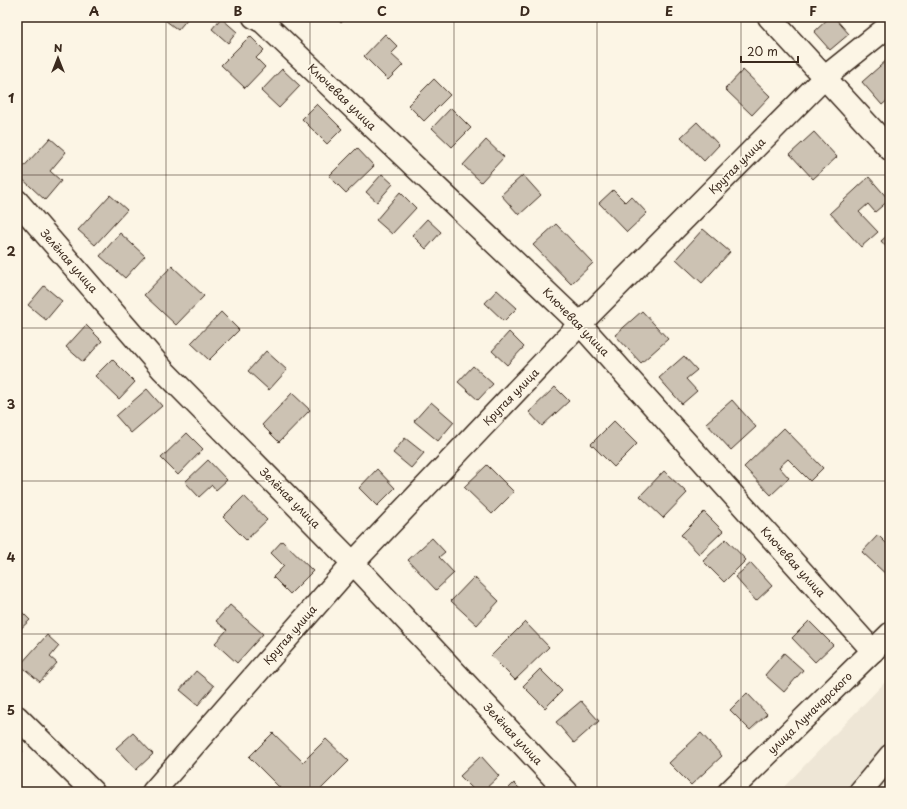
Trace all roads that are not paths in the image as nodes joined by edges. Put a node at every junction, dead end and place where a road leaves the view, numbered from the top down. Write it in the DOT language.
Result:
graph roads {
  1 [pos="254,17"];
  2 [pos="769,17"];
  3 [pos="890,25"];
  4 [pos="824,78"];
  5 [pos="890,149"];
  6 [pos="17,201"];
  7 [pos="580,324"];
  8 [pos="353,563"];
  9 [pos="890,634"];
  10 [pos="873,651"];
  11 [pos="17,717"];
  12 [pos="890,756"];
  13 [pos="93,792"];
  14 [pos="154,792"];
  15 [pos="567,792"];
  16 [pos="729,792"];
  17 [pos="860,792"];
  1 -- 7 [label="street, Ключевая улица"];
  2 -- 4 [label="street"];
  3 -- 4 [label="street, Крутая улица"];
  4 -- 5 [label="street"];
  4 -- 7 [label="street, Крутая улица"];
  6 -- 8 [label="street, Зелёная улица"];
  7 -- 8 [label="street, Крутая улица"];
  7 -- 10 [label="street, Ключевая улица"];
  8 -- 14 [label="street, Крутая улица"];
  8 -- 15 [label="street, Зелёная улица"];
  9 -- 10 [label="street, улица Луначарского"];
  10 -- 16 [label="street, улица Луначарского"];
  11 -- 13 [label="street"];
  12 -- 17 [label="street"];
}
